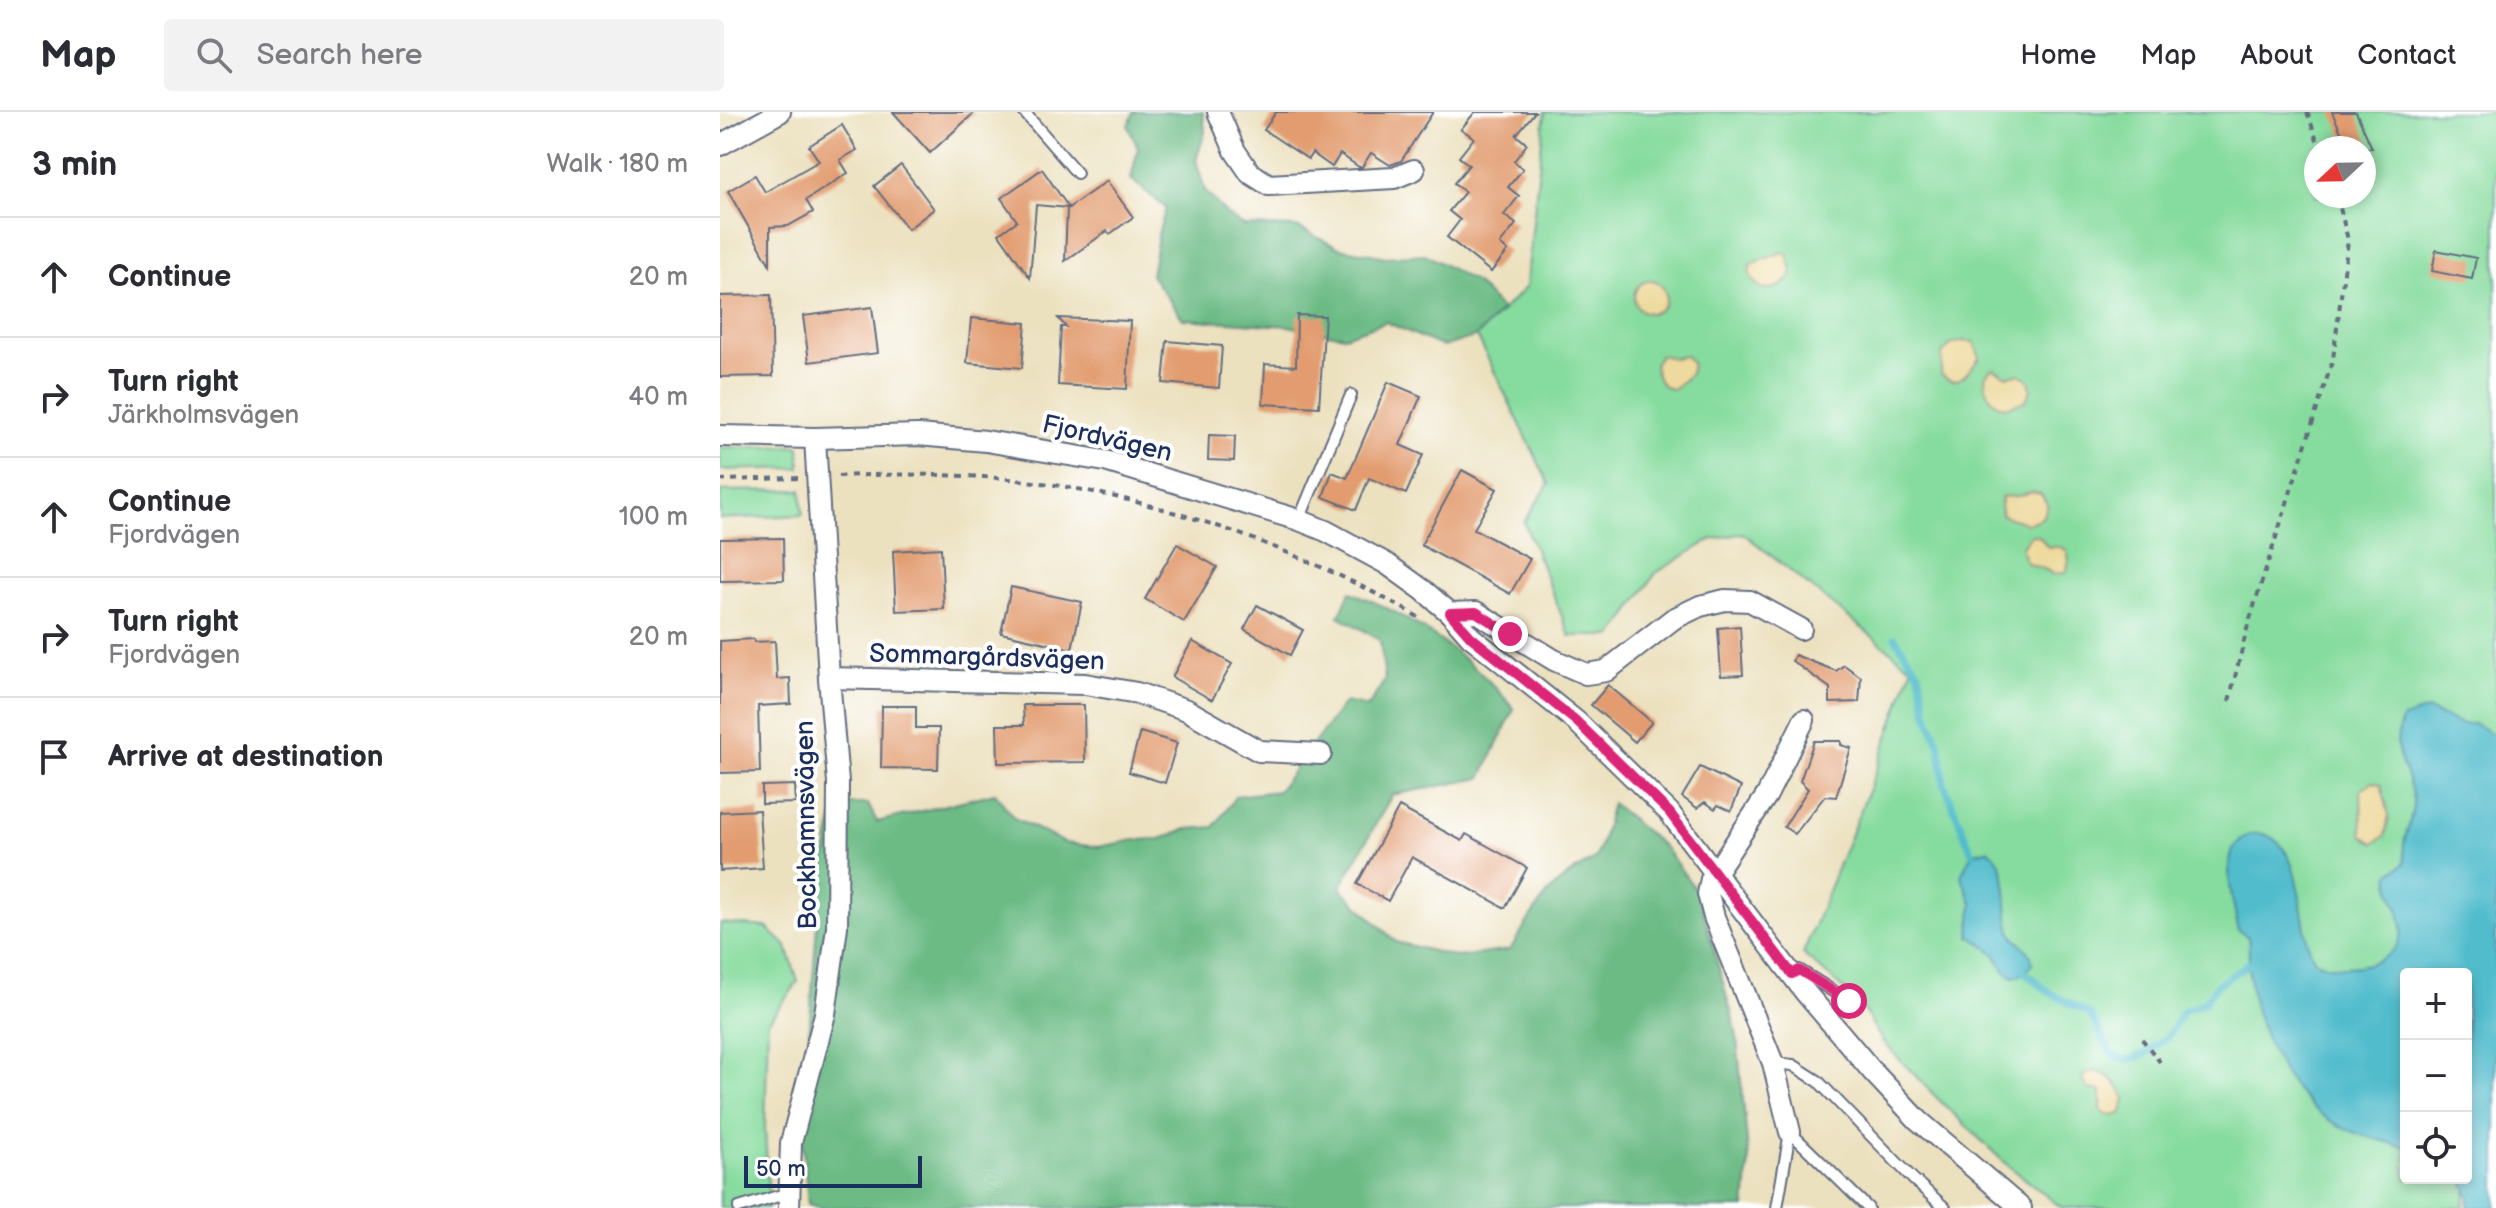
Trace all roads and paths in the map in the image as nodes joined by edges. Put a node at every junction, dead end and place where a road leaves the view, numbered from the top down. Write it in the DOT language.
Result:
graph roads {
  1 [pos="780,112"];
  2 [pos="1024,112"];
  3 [pos="1218,112"];
  4 [pos="2307,112"];
  5 [pos="2316,136"];
  6 [pos="720,145"];
  7 [pos="1414,170"];
  8 [pos="1077,173"];
  9 [pos="2340,208"];
  10 [pos="1351,395"];
  11 [pos="720,436"];
  12 [pos="815,438"];
  13 [pos="817,477"];
  14 [pos="720,480"];
  15 [pos="1299,520"];
  16 [pos="1450,613"];
  17 [pos="1428,623"];
  18 [pos="1801,629"];
  19 [pos="829,678"];
  20 [pos="2229,701"];
  21 [pos="1804,720"];
  22 [pos="1321,754"];
  23 [pos="1715,872"];
  24 [pos="1792,974"];
  25 [pos="1849,1001"];
  26 [pos="2142,1039"];
  27 [pos="2160,1062"];
  28 [pos="1773,1063"];
  29 [pos="1790,1132"];
  30 [pos="788,1200"];
  31 [pos="739,1208"];
  32 [pos="1777,1208"];
  33 [pos="1868,1208"];
  34 [pos="1945,1208"];
  35 [pos="2021,1208"];
  1 -- 6 [label="street"];
  2 -- 8 [label="lane"];
  3 -- 7 [label="street"];
  4 -- 5 [label="path"];
  9 -- 20 [label="path"];
  10 -- 15 [label="lane"];
  11 -- 12 [label="street, Fjordvägen"];
  12 -- 13 [label="street, Bockhamnsvägen"];
  12 -- 15 [label="street, Fjordvägen"];
  13 -- 14 [label="path"];
  13 -- 17 [label="path"];
  13 -- 19 [label="street, Bockhamnsvägen"];
  15 -- 16 [label="street, Fjordvägen"];
  16 -- 18 [label="street, Fjordvägen"];
  16 -- 23 [label="street, Fjordvägen"];
  19 -- 22 [label="street, Sommargårdsvägen"];
  19 -- 30 [label="street, Bockhamnsvägen"];
  21 -- 23 [label="street"];
  23 -- 24 [label="street, Fjordvägen"];
  23 -- 28 [label="street"];
  24 -- 25 [label="lane"];
  24 -- 35 [label="street, Fjordvägen"];
  26 -- 27 [label="path"];
  28 -- 29 [label="street"];
  28 -- 34 [label="lane"];
  29 -- 32 [label="lane"];
  29 -- 33 [label="lane"];
  30 -- 31 [label="lane"];
}
